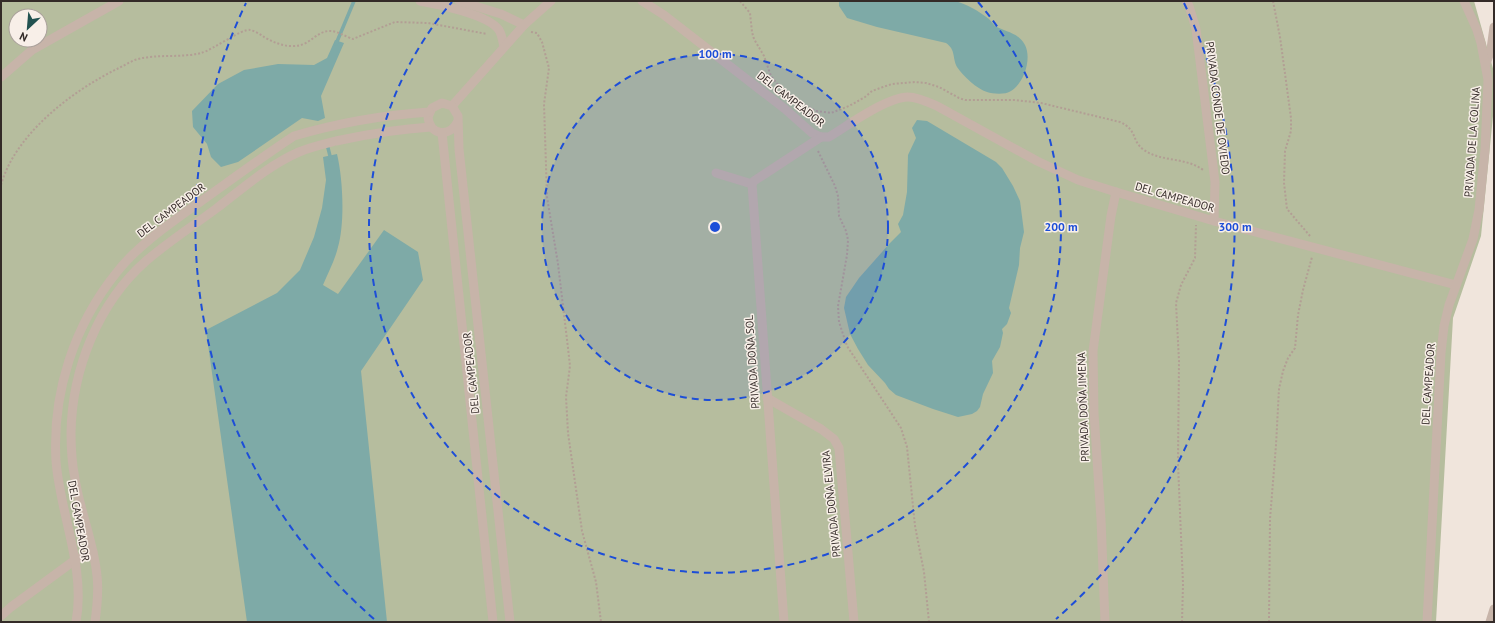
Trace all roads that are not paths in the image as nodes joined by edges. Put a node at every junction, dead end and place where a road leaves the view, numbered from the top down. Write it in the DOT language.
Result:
graph roads {
  1 [pos="120,1"];
  2 [pos="420,1"];
  3 [pos="459,1"];
  4 [pos="551,1"];
  5 [pos="642,1"];
  6 [pos="1186,1"];
  7 [pos="1464,1"];
  8 [pos="524,25"];
  9 [pos="1494,28"];
  10 [pos="504,47"];
  11 [pos="1486,65"];
  12 [pos="1,77"];
  13 [pos="452,106"];
  14 [pos="429,112"];
  15 [pos="458,121"];
  16 [pos="431,127"];
  17 [pos="442,133"];
  18 [pos="821,138"];
  19 [pos="716,173"];
  20 [pos="752,184"];
  21 [pos="1116,192"];
  22 [pos="1214,221"];
  23 [pos="1456,285"];
  24 [pos="478,326"];
  25 [pos="462,328"];
  26 [pos="77,339"];
  27 [pos="89,344"];
  28 [pos="767,398"];
  29 [pos="480,500"];
  30 [pos="497,500"];
  31 [pos="93,552"];
  32 [pos="75,560"];
  33 [pos="1494,609"];
  34 [pos="1,616"];
  35 [pos="76,622"];
  36 [pos="95,622"];
  37 [pos="493,622"];
  38 [pos="510,622"];
  39 [pos="784,622"];
  40 [pos="854,622"];
  41 [pos="1106,622"];
  42 [pos="1428,622"];
  43 [pos="1490,622"];
  1 -- 12 [label="street"];
  2 -- 10 [label="street"];
  3 -- 8 [label="street"];
  4 -- 8 [label="street"];
  5 -- 18 [label="street, DEL CAMPEADOR"];
  6 -- 22 [label="street, PRIVADA CONDE DE OVIEDO"];
  7 -- 11 [label="street, PRIVADA DE LA COLINA"];
  8 -- 10 [label="street"];
  9 -- 11 [label="street"];
  10 -- 13 [label="street"];
  11 -- 23 [label="street, PRIVADA DE LA COLINA"];
  13 -- 14 [label="street, DEL CAMPEADOR"];
  13 -- 15 [label="street, DEL CAMPEADOR"];
  14 -- 16 [label="street"];
  14 -- 26 [label="street, DEL CAMPEADOR"];
  15 -- 17 [label="street"];
  15 -- 24 [label="street, DEL CAMPEADOR"];
  16 -- 17 [label="street"];
  16 -- 27 [label="street, DEL CAMPEADOR"];
  17 -- 25 [label="street, DEL CAMPEADOR"];
  18 -- 20 [label="street"];
  18 -- 21 [label="street, DEL CAMPEADOR"];
  19 -- 20 [label="street"];
  20 -- 28 [label="street, PRIVADA DOÑA SOL"];
  21 -- 22 [label="street, DEL CAMPEADOR"];
  21 -- 41 [label="street, PRIVADA DOÑA JIMENA"];
  22 -- 23 [label="street, DEL CAMPEADOR"];
  23 -- 42 [label="street, DEL CAMPEADOR"];
  24 -- 25 [label="street"];
  24 -- 30 [label="street, DEL CAMPEADOR"];
  25 -- 29 [label="street, DEL CAMPEADOR"];
  26 -- 27 [label="street"];
  26 -- 32 [label="street, DEL CAMPEADOR"];
  27 -- 31 [label="street, DEL CAMPEADOR"];
  28 -- 39 [label="street, PRIVADA DOÑA SOL"];
  28 -- 40 [label="street, PRIVADA DOÑA ELVIRA"];
  29 -- 30 [label="street"];
  29 -- 37 [label="street, DEL CAMPEADOR"];
  30 -- 38 [label="street, DEL CAMPEADOR"];
  31 -- 32 [label="street"];
  31 -- 36 [label="street, DEL CAMPEADOR"];
  32 -- 34 [label="street"];
  32 -- 35 [label="street, DEL CAMPEADOR"];
  33 -- 43 [label="street"];
}
